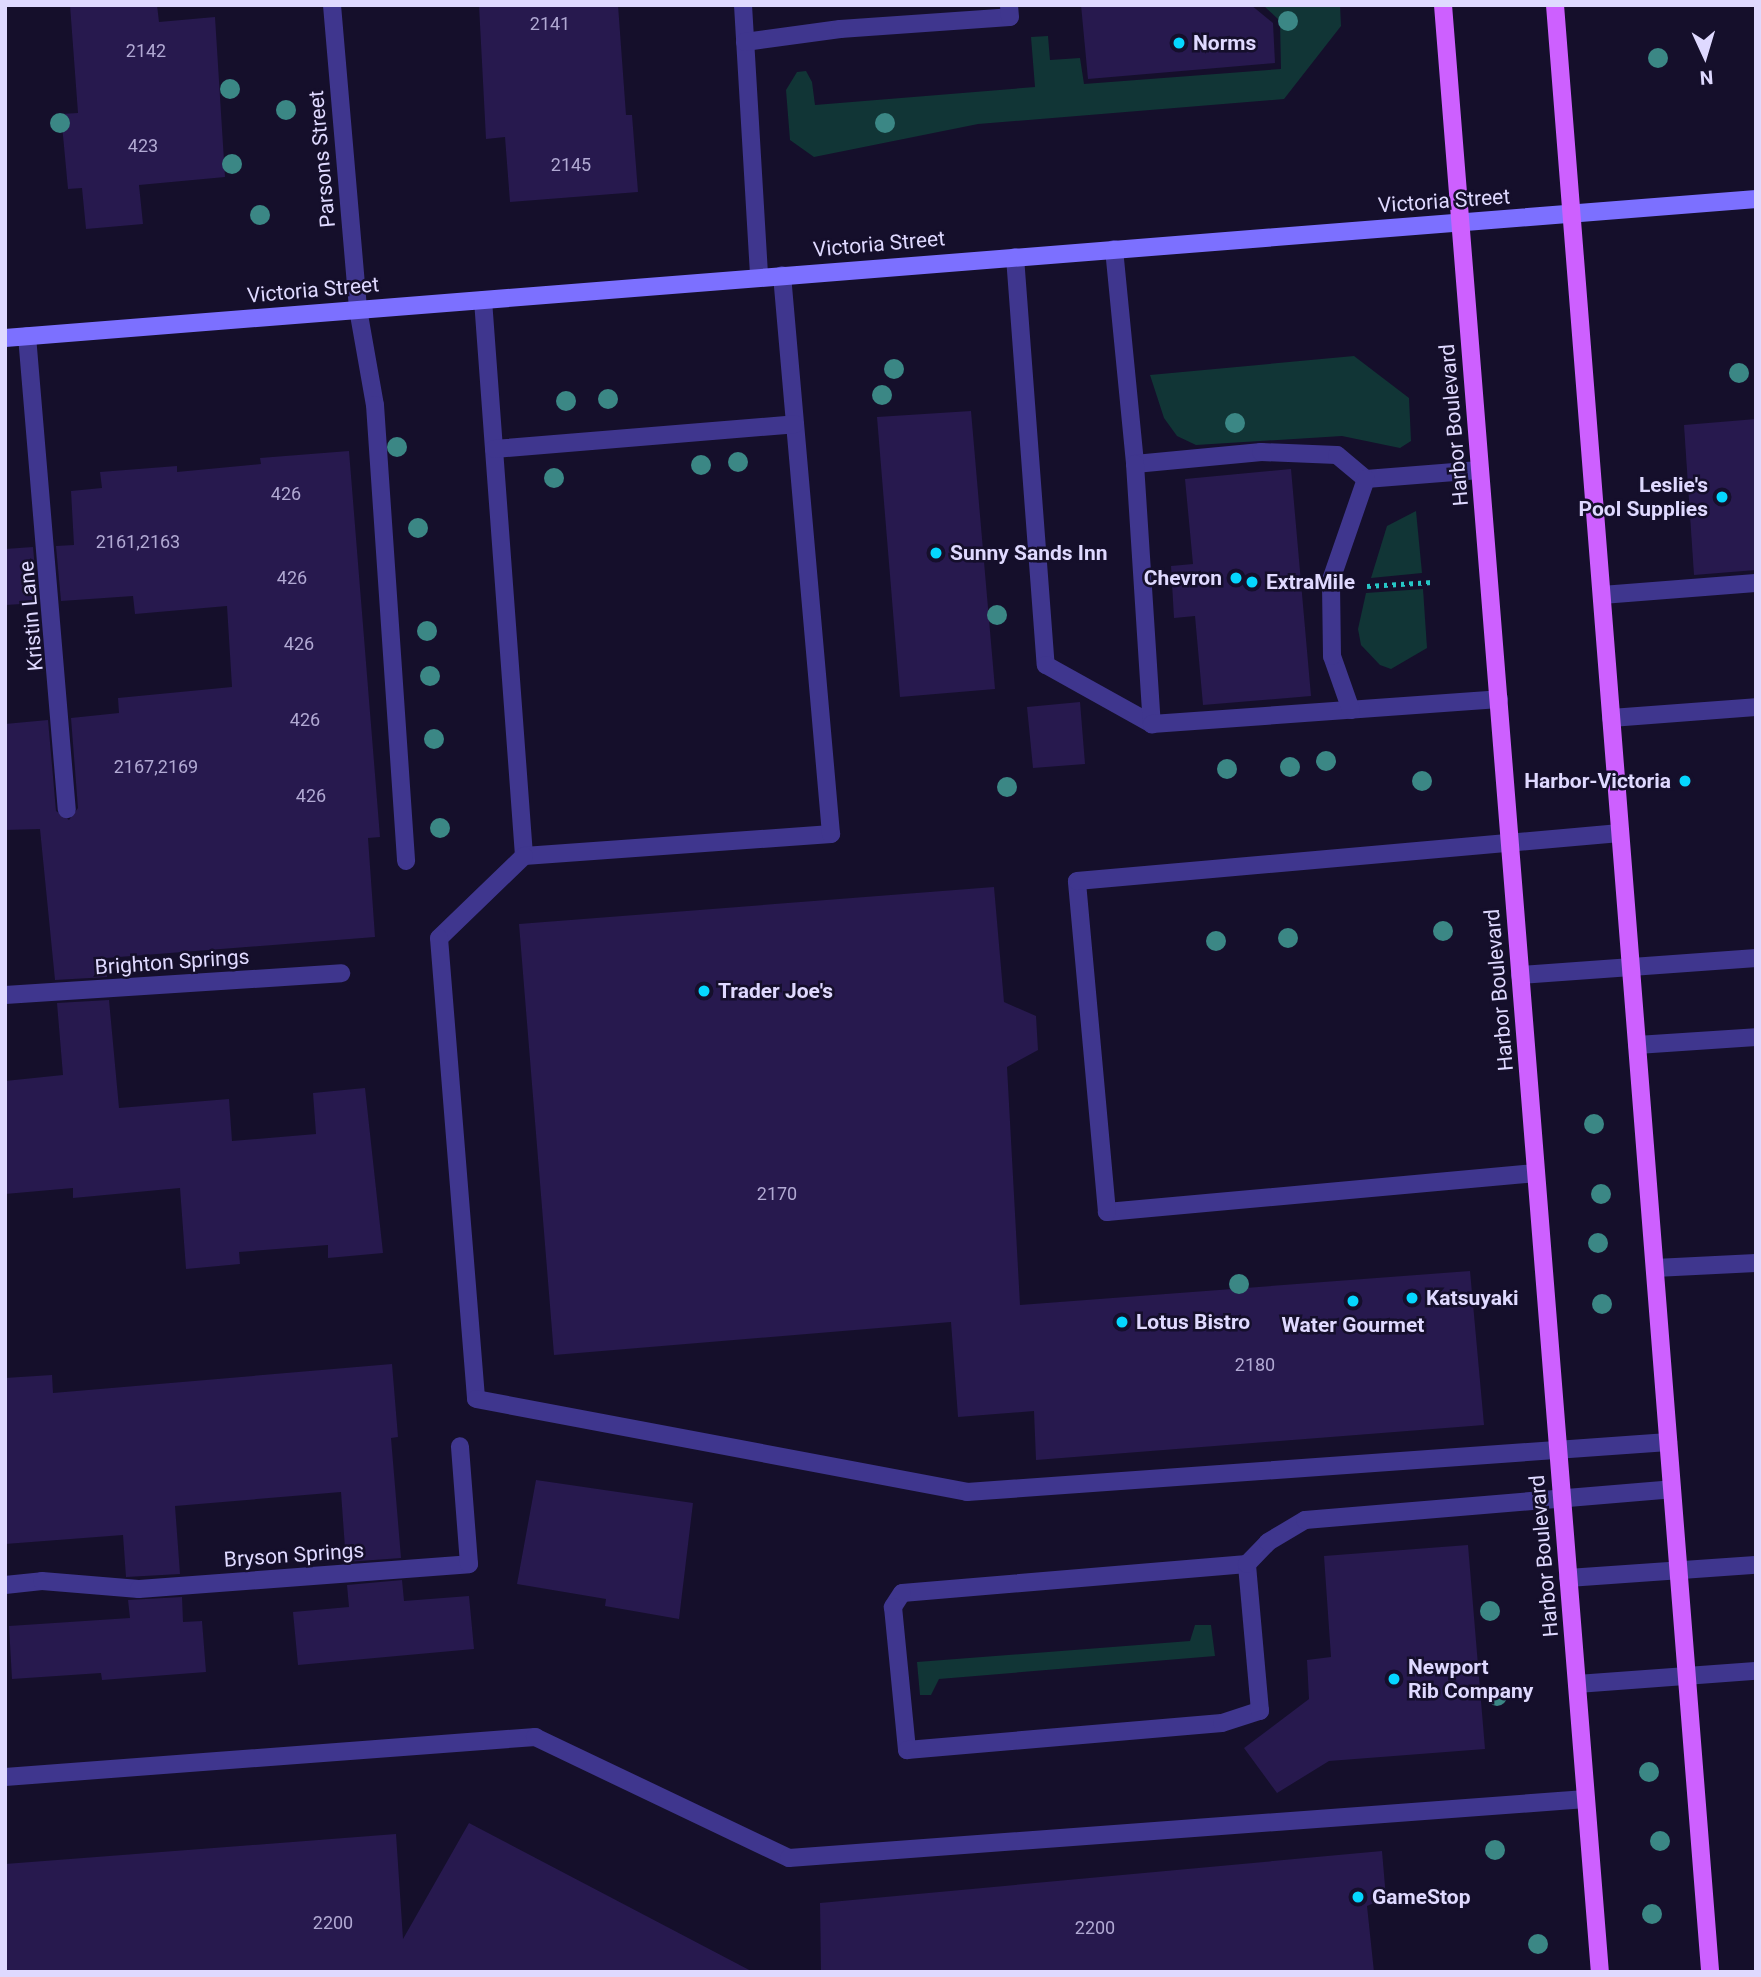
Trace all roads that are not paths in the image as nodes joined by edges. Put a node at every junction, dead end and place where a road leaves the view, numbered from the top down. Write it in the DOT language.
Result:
graph roads {
  1 [pos="332,5"];
  2 [pos="743,5"];
  3 [pos="1009,5"];
  4 [pos="1443,5"];
  5 [pos="1555,5"];
  6 [pos="745,42"];
  7 [pos="1756,199"];
  8 [pos="1572,214"];
  9 [pos="1461,222"];
  10 [pos="1114,249"];
  11 [pos="1015,257"];
  12 [pos="782,275"];
  13 [pos="759,278"];
  14 [pos="483,300"];
  15 [pos="358,309"];
  16 [pos="27,336"];
  17 [pos="5,338"];
  18 [pos="795,424"];
  19 [pos="494,449"];
  20 [pos="1135,464"];
  21 [pos="1480,471"];
  22 [pos="1366,479"];
  23 [pos="1756,583"];
  24 [pos="1602,595"];
  25 [pos="1499,699"];
  26 [pos="1756,707"];
  27 [pos="1351,710"];
  28 [pos="1611,718"];
  29 [pos="1152,724"];
  30 [pos="67,809"];
  31 [pos="1620,833"];
  32 [pos="1510,843"];
  33 [pos="524,856"];
  34 [pos="406,861"];
  35 [pos="1756,958"];
  36 [pos="1631,967"];
  37 [pos="341,973"];
  38 [pos="1520,975"];
  39 [pos="5,995"];
  40 [pos="1756,1037"];
  41 [pos="1637,1045"];
  42 [pos="1536,1173"];
  43 [pos="1756,1263"];
  44 [pos="1655,1268"];
  45 [pos="1668,1442"];
  46 [pos="460,1446"];
  47 [pos="1559,1449"];
  48 [pos="1672,1489"];
  49 [pos="1562,1499"];
  50 [pos="1247,1564"];
  51 [pos="1756,1565"];
  52 [pos="1678,1570"];
  53 [pos="1568,1578"];
  54 [pos="5,1585"];
  55 [pos="1756,1671"];
  56 [pos="1687,1676"];
  57 [pos="1577,1684"];
  58 [pos="5,1777"];
  59 [pos="1586,1799"];
  60 [pos="1600,1972"];
  61 [pos="1710,1972"];
  1 -- 15 [label="street, Parsons Street"];
  2 -- 6 [label="street"];
  3 -- 6 [label="street"];
  4 -- 9 [label="main road, Harbor Boulevard"];
  5 -- 8 [label="main road"];
  6 -- 13 [label="street"];
  7 -- 8 [label="main road, Victoria Street"];
  8 -- 9 [label="main road, Victoria Street"];
  8 -- 24 [label="main road"];
  9 -- 10 [label="main road, Victoria Street"];
  9 -- 21 [label="main road, Harbor Boulevard"];
  10 -- 11 [label="main road, Victoria Street"];
  10 -- 20 [label="street"];
  11 -- 12 [label="main road, Victoria Street"];
  11 -- 29 [label="street"];
  12 -- 13 [label="main road, Victoria Street"];
  12 -- 18 [label="street"];
  13 -- 14 [label="main road, Victoria Street"];
  14 -- 15 [label="main road, Victoria Street"];
  14 -- 19 [label="street"];
  15 -- 16 [label="main road, Victoria Street"];
  15 -- 34 [label="street, Parsons Street"];
  16 -- 17 [label="main road, Victoria Street"];
  16 -- 30 [label="street, Kristin Lane"];
  18 -- 19 [label="street"];
  18 -- 33 [label="street"];
  19 -- 33 [label="street"];
  20 -- 22 [label="street"];
  20 -- 29 [label="street"];
  21 -- 22 [label="street"];
  21 -- 25 [label="main road, Harbor Boulevard"];
  22 -- 27 [label="street"];
  23 -- 24 [label="street"];
  24 -- 28 [label="main road"];
  25 -- 27 [label="street"];
  25 -- 32 [label="main road, Harbor Boulevard"];
  26 -- 28 [label="street"];
  27 -- 29 [label="street"];
  28 -- 31 [label="main road"];
  31 -- 32 [label="street"];
  31 -- 36 [label="main road"];
  32 -- 38 [label="main road, Harbor Boulevard"];
  32 -- 42 [label="street"];
  33 -- 47 [label="street"];
  35 -- 36 [label="street"];
  36 -- 38 [label="street"];
  36 -- 41 [label="main road"];
  37 -- 39 [label="street, Brighton Springs"];
  38 -- 42 [label="main road, Harbor Boulevard"];
  40 -- 41 [label="street"];
  41 -- 44 [label="main road"];
  42 -- 47 [label="main road, Harbor Boulevard"];
  43 -- 44 [label="street"];
  44 -- 45 [label="main road"];
  45 -- 47 [label="street"];
  45 -- 48 [label="main road"];
  46 -- 54 [label="street, Bryson Springs"];
  47 -- 49 [label="main road, Harbor Boulevard"];
  48 -- 49 [label="street"];
  48 -- 52 [label="main road"];
  49 -- 50 [label="street"];
  49 -- 53 [label="main road, Harbor Boulevard"];
  50 -- 50 [label="street"];
  51 -- 52 [label="street"];
  52 -- 53 [label="street"];
  52 -- 56 [label="main road"];
  53 -- 57 [label="main road, Harbor Boulevard"];
  55 -- 56 [label="street"];
  56 -- 57 [label="street"];
  56 -- 61 [label="main road"];
  57 -- 59 [label="main road, Harbor Boulevard"];
  58 -- 59 [label="street"];
  59 -- 60 [label="main road, Harbor Boulevard"];
}
